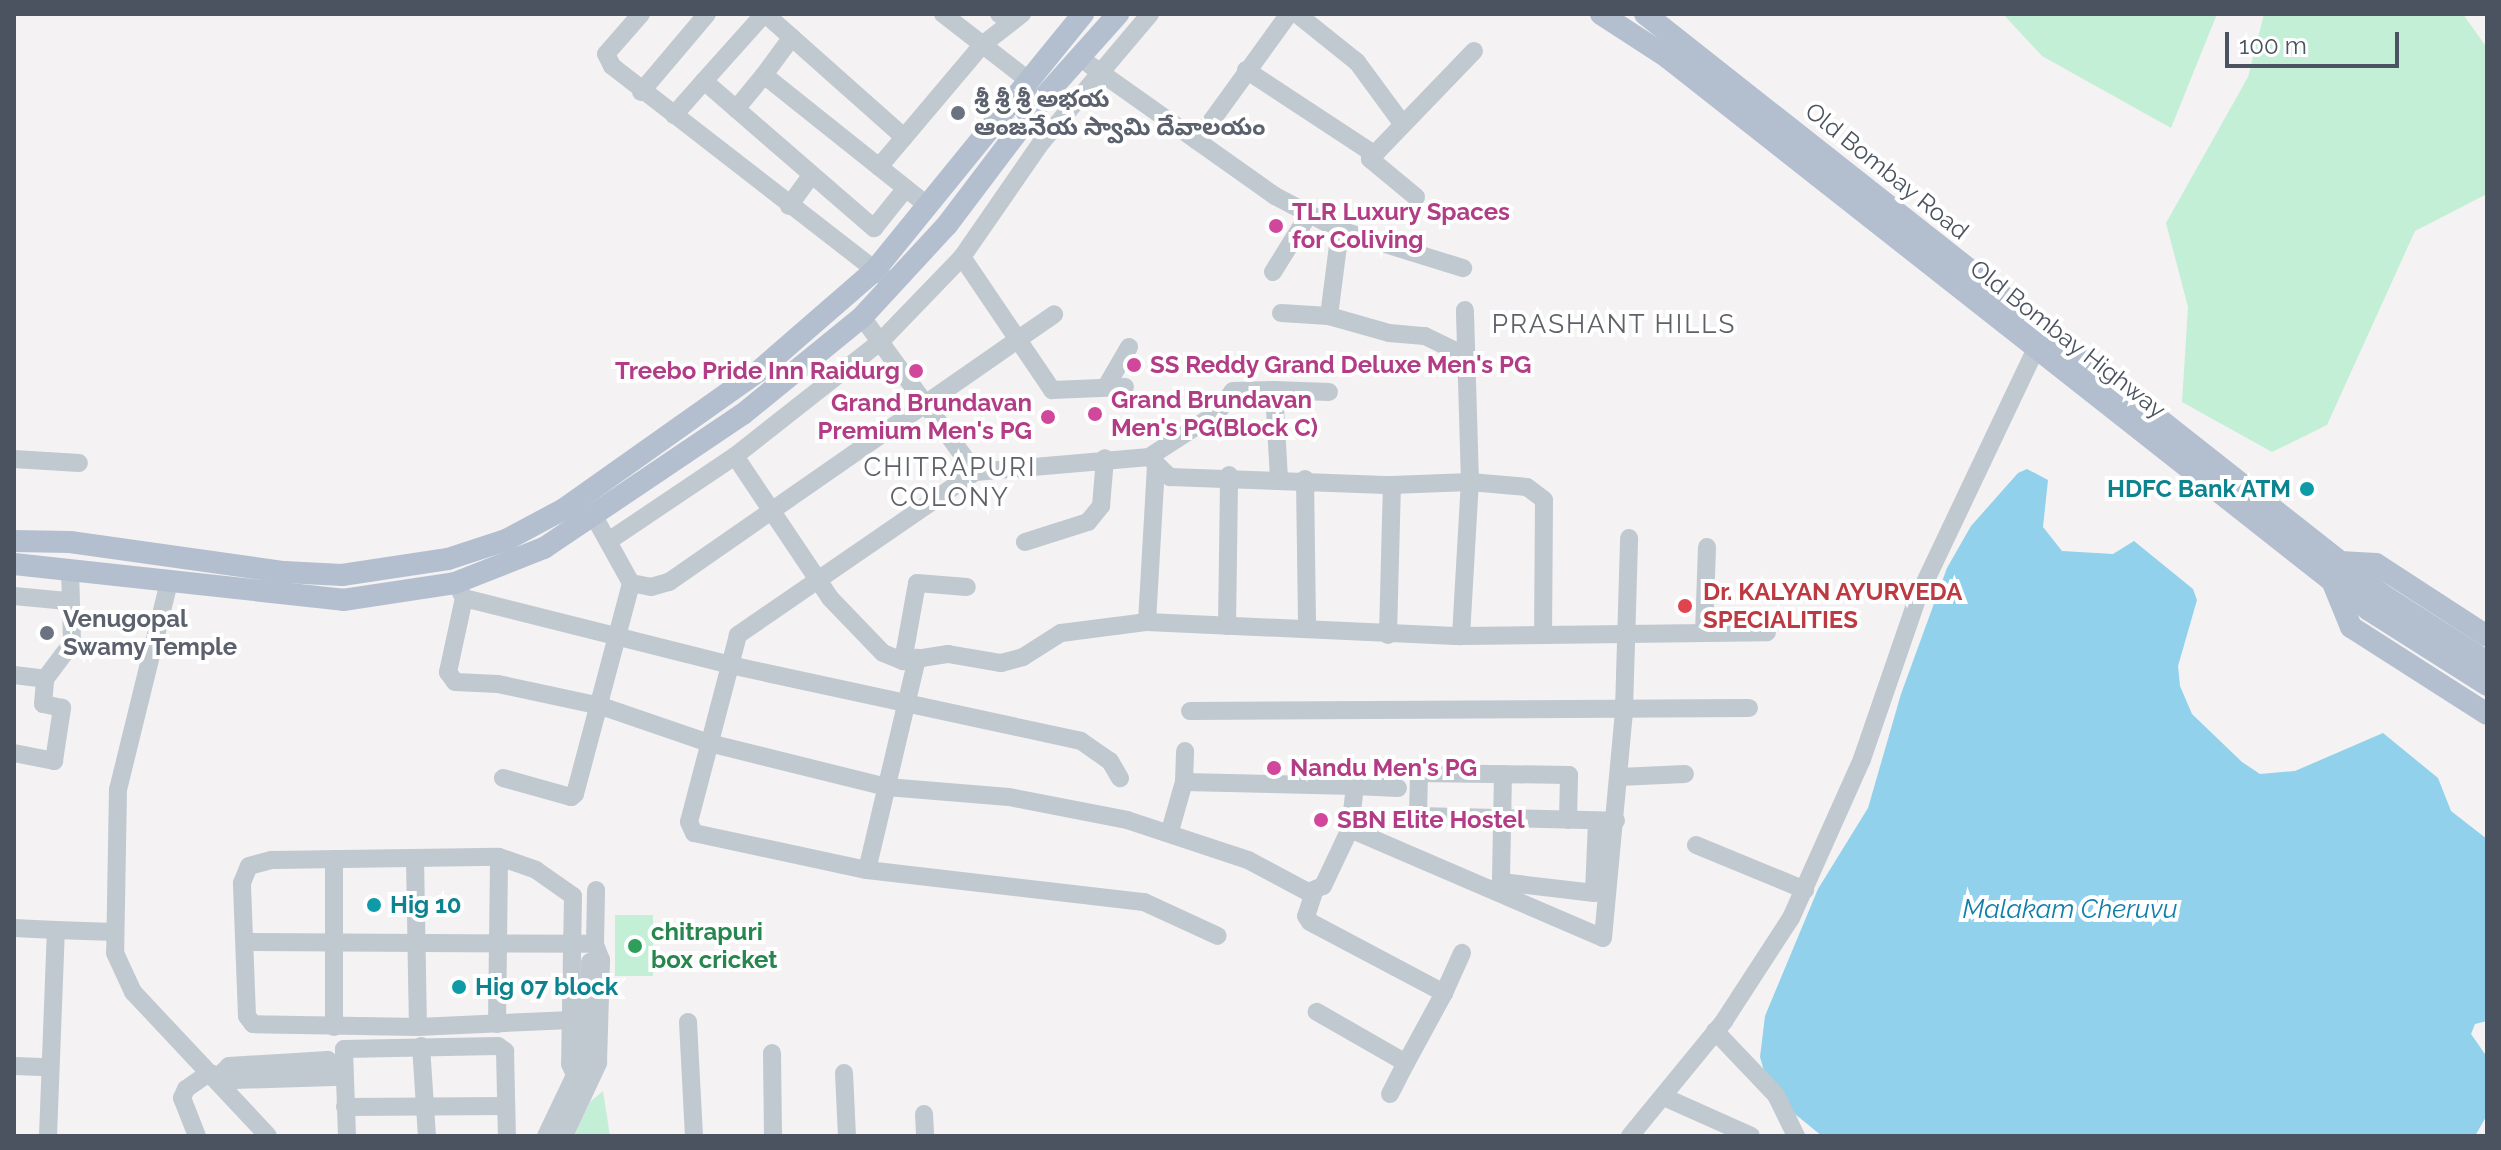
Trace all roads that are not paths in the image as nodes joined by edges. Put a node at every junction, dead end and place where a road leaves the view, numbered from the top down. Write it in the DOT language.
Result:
graph roads {
  1 [pos="641,14"];
  2 [pos="707,14"];
  3 [pos="943,14"];
  4 [pos="1022,14"];
  5 [pos="1083,14"];
  6 [pos="1118,14"];
  7 [pos="1150,14"];
  8 [pos="1289,14"];
  9 [pos="1297,14"];
  10 [pos="1601,14"];
  11 [pos="1645,14"];
  12 [pos="768,17"];
  13 [pos="792,37"];
  14 [pos="982,45"];
  15 [pos="1474,51"];
  16 [pos="1080,55"];
  17 [pos="1246,70"];
  18 [pos="1099,71"];
  19 [pos="764,75"];
  20 [pos="1028,80"];
  21 [pos="704,81"];
  22 [pos="641,92"];
  23 [pos="736,109"];
  24 [pos="674,115"];
  25 [pos="1401,122"];
  26 [pos="904,137"];
  27 [pos="1197,141"];
  28 [pos="1374,154"];
  29 [pos="879,167"];
  30 [pos="811,176"];
  31 [pos="906,188"];
  32 [pos="1416,197"];
  33 [pos="789,206"];
  34 [pos="928,206"];
  35 [pos="852,211"];
  36 [pos="1309,214"];
  37 [pos="874,228"];
  38 [pos="1340,230"];
  39 [pos="831,236"];
  40 [pos="854,254"];
  41 [pos="962,257"];
  42 [pos="1463,268"];
  43 [pos="875,270"];
  44 [pos="1273,272"];
  45 [pos="893,285"];
  46 [pos="1465,310"];
  47 [pos="1281,313"];
  48 [pos="1054,314"];
  49 [pos="1329,316"];
  50 [pos="862,317"];
  51 [pos="1019,337"];
  52 [pos="881,341"];
  53 [pos="1129,347"];
  54 [pos="2036,348"];
  55 [pos="1468,357"];
  56 [pos="1274,390"];
  57 [pos="1329,392"];
  58 [pos="923,402"];
  59 [pos="735,456"];
  60 [pos="1105,458"];
  61 [pos="14,459"];
  62 [pos="1152,460"];
  63 [pos="79,463"];
  64 [pos="975,472"];
  65 [pos="1229,475"];
  66 [pos="1279,479"];
  67 [pos="1305,479"];
  68 [pos="1470,482"];
  69 [pos="1392,485"];
  70 [pos="771,510"];
  71 [pos="595,518"];
  72 [pos="1629,538"];
  73 [pos="610,540"];
  74 [pos="14,541"];
  75 [pos="1025,542"];
  76 [pos="1707,547"];
  77 [pos="14,564"];
  78 [pos="70,569"];
  79 [pos="2336,572"];
  80 [pos="169,582"];
  81 [pos="818,582"];
  82 [pos="631,583"];
  83 [pos="967,587"];
  84 [pos="460,591"];
  85 [pos="14,596"];
  86 [pos="67,601"];
  87 [pos="2375,602"];
  88 [pos="1147,622"];
  89 [pos="1227,626"];
  90 [pos="1307,627"];
  91 [pos="1767,632"];
  92 [pos="1626,633"];
  93 [pos="1704,633"];
  94 [pos="621,635"];
  95 [pos="1388,635"];
  96 [pos="1543,635"];
  97 [pos="1461,636"];
  98 [pos="2487,636"];
  99 [pos="910,660"];
  100 [pos="2487,662"];
  101 [pos="730,665"];
  102 [pos="14,675"];
  103 [pos="45,679"];
  104 [pos="2487,685"];
  105 [pos="601,706"];
  106 [pos="906,707"];
  107 [pos="1749,708"];
  108 [pos="1624,710"];
  109 [pos="1190,711"];
  110 [pos="2487,714"];
  111 [pos="709,743"];
  112 [pos="1185,751"];
  113 [pos="14,753"];
  114 [pos="1503,774"];
  115 [pos="1685,774"];
  116 [pos="1619,777"];
  117 [pos="503,778"];
  118 [pos="1120,778"];
  119 [pos="1184,782"];
  120 [pos="1355,786"];
  121 [pos="887,787"];
  122 [pos="1398,788"];
  123 [pos="1501,818"];
  124 [pos="1568,820"];
  125 [pos="1607,821"];
  126 [pos="1350,829"];
  127 [pos="1170,831"];
  128 [pos="1696,845"];
  129 [pos="499,857"];
  130 [pos="415,858"];
  131 [pos="334,859"];
  132 [pos="867,870"];
  133 [pos="596,890"];
  134 [pos="1805,890"];
  135 [pos="1314,892"];
  136 [pos="14,928"];
  137 [pos="56,930"];
  138 [pos="114,932"];
  139 [pos="1218,936"];
  140 [pos="245,942"];
  141 [pos="334,942"];
  142 [pos="416,943"];
  143 [pos="498,943"];
  144 [pos="572,943"];
  145 [pos="595,944"];
  146 [pos="1462,953"];
  147 [pos="1444,993"];
  148 [pos="1317,1012"];
  149 [pos="571,1020"];
  150 [pos="688,1022"];
  151 [pos="497,1024"];
  152 [pos="334,1027"];
  153 [pos="1715,1031"];
  154 [pos="420,1037"];
  155 [pos="772,1053"];
  156 [pos="1406,1063"];
  157 [pos="14,1066"];
  158 [pos="48,1067"];
  159 [pos="339,1068"];
  160 [pos="575,1072"];
  161 [pos="215,1073"];
  162 [pos="844,1073"];
  163 [pos="583,1091"];
  164 [pos="1390,1094"];
  165 [pos="1664,1097"];
  166 [pos="506,1106"];
  167 [pos="345,1107"];
  168 [pos="425,1107"];
  169 [pos="924,1114"];
  170 [pos="1792,1134"];
  171 [pos="48,1136"];
  172 [pos="197,1136"];
  173 [pos="268,1136"];
  174 [pos="347,1136"];
  175 [pos="427,1136"];
  176 [pos="507,1136"];
  177 [pos="546,1136"];
  178 [pos="564,1136"];
  179 [pos="694,1136"];
  180 [pos="773,1136"];
  181 [pos="847,1136"];
  182 [pos="925,1136"];
  183 [pos="1630,1136"];
  184 [pos="1751,1136"];
  1 -- 22 [label="street"];
  2 -- 22 [label="street"];
  3 -- 14 [label="street"];
  4 -- 14 [label="street"];
  5 -- 20 [label="main road"];
  6 -- 16 [label="main road"];
  7 -- 18 [label="street"];
  8 -- 17 [label="street"];
  9 -- 25 [label="street"];
  10 -- 54 [label="main road, Old Bombay Highway"];
  11 -- 79 [label="main road, Old Bombay Road"];
  12 -- 13 [label="street"];
  12 -- 21 [label="street"];
  13 -- 19 [label="street"];
  13 -- 26 [label="street"];
  14 -- 20 [label="street"];
  14 -- 26 [label="street"];
  15 -- 25 [label="street"];
  16 -- 18 [label="street"];
  16 -- 45 [label="main road"];
  17 -- 27 [label="street"];
  17 -- 28 [label="street"];
  18 -- 27 [label="street"];
  18 -- 41 [label="street"];
  19 -- 23 [label="street"];
  19 -- 29 [label="street"];
  20 -- 34 [label="main road"];
  21 -- 23 [label="street"];
  21 -- 24 [label="street"];
  22 -- 24 [label="street"];
  23 -- 30 [label="street"];
  24 -- 33 [label="street"];
  25 -- 28 [label="street"];
  26 -- 29 [label="street"];
  27 -- 36 [label="street"];
  28 -- 32 [label="street"];
  29 -- 31 [label="street"];
  30 -- 33 [label="street"];
  30 -- 35 [label="street"];
  31 -- 34 [label="street"];
  31 -- 37 [label="street"];
  33 -- 39 [label="street"];
  34 -- 43 [label="main road"];
  35 -- 37 [label="street"];
  35 -- 39 [label="street"];
  36 -- 38 [label="street"];
  36 -- 44 [label="street"];
  37 -- 40 [label="street"];
  38 -- 42 [label="street"];
  38 -- 49 [label="street"];
  39 -- 40 [label="street"];
  40 -- 43 [label="street"];
  41 -- 51 [label="street"];
  41 -- 52 [label="street"];
  43 -- 45 [label="street"];
  43 -- 74 [label="main road"];
  45 -- 50 [label="main road"];
  46 -- 55 [label="street"];
  47 -- 49 [label="street"];
  48 -- 51 [label="street"];
  49 -- 55 [label="street"];
  50 -- 52 [label="street"];
  50 -- 71 [label="main road"];
  51 -- 53 [label="street"];
  51 -- 58 [label="street"];
  52 -- 58 [label="street"];
  52 -- 59 [label="street"];
  54 -- 79 [label="main road, Old Bombay Highway"];
  54 -- 134 [label="street"];
  55 -- 68 [label="street"];
  56 -- 57 [label="street"];
  56 -- 62 [label="street"];
  56 -- 66 [label="street"];
  58 -- 64 [label="street"];
  58 -- 70 [label="street"];
  59 -- 70 [label="street"];
  59 -- 73 [label="street"];
  60 -- 62 [label="street"];
  60 -- 64 [label="street"];
  60 -- 75 [label="street"];
  61 -- 63 [label="street"];
  62 -- 65 [label="street"];
  62 -- 88 [label="street"];
  64 -- 81 [label="street"];
  65 -- 66 [label="street"];
  65 -- 89 [label="street"];
  66 -- 67 [label="street"];
  67 -- 69 [label="street"];
  67 -- 90 [label="street"];
  68 -- 69 [label="street"];
  68 -- 96 [label="street"];
  68 -- 97 [label="street"];
  69 -- 95 [label="street"];
  70 -- 81 [label="street"];
  70 -- 82 [label="street"];
  71 -- 73 [label="street"];
  71 -- 84 [label="main road"];
  72 -- 92 [label="street"];
  73 -- 82 [label="street"];
  76 -- 93 [label="street"];
  77 -- 78 [label="main road"];
  78 -- 80 [label="main road"];
  78 -- 86 [label="street"];
  79 -- 87 [label="main road"];
  79 -- 98 [label="main road"];
  79 -- 110 [label="main road, Old Bombay Highway"];
  80 -- 84 [label="main road"];
  80 -- 138 [label="street"];
  81 -- 99 [label="street"];
  81 -- 101 [label="street"];
  82 -- 94 [label="street"];
  83 -- 99 [label="street"];
  84 -- 94 [label="street"];
  84 -- 105 [label="street"];
  85 -- 86 [label="street"];
  86 -- 103 [label="street"];
  87 -- 100 [label="main road"];
  87 -- 104 [label="main road"];
  88 -- 89 [label="street"];
  88 -- 99 [label="street"];
  89 -- 90 [label="street"];
  90 -- 95 [label="street"];
  91 -- 93 [label="street"];
  92 -- 93 [label="street"];
  92 -- 96 [label="street"];
  92 -- 108 [label="street"];
  94 -- 101 [label="street"];
  94 -- 105 [label="street"];
  95 -- 97 [label="street"];
  96 -- 97 [label="street"];
  99 -- 106 [label="street"];
  101 -- 106 [label="street"];
  101 -- 111 [label="street"];
  102 -- 103 [label="street"];
  103 -- 113 [label="street"];
  105 -- 111 [label="street"];
  105 -- 117 [label="street"];
  106 -- 118 [label="street"];
  106 -- 121 [label="street"];
  107 -- 108 [label="street"];
  108 -- 109 [label="street"];
  108 -- 116 [label="street"];
  111 -- 121 [label="street"];
  111 -- 132 [label="street"];
  112 -- 119 [label="street"];
  114 -- 123 [label="street"];
  114 -- 123 [label="street"];
  114 -- 124 [label="street"];
  115 -- 116 [label="street"];
  116 -- 125 [label="street"];
  119 -- 120 [label="street"];
  119 -- 127 [label="street"];
  120 -- 122 [label="street"];
  120 -- 126 [label="street"];
  121 -- 127 [label="street"];
  121 -- 132 [label="street"];
  123 -- 124 [label="street"];
  123 -- 125 [label="street"];
  124 -- 125 [label="street"];
  125 -- 126 [label="street"];
  126 -- 135 [label="street"];
  127 -- 135 [label="street"];
  128 -- 134 [label="street"];
  129 -- 130 [label="street"];
  129 -- 143 [label="street"];
  129 -- 144 [label="street"];
  130 -- 131 [label="street"];
  130 -- 142 [label="street"];
  131 -- 140 [label="street"];
  131 -- 141 [label="street"];
  132 -- 139 [label="street"];
  133 -- 145 [label="street"];
  134 -- 153 [label="street"];
  135 -- 147 [label="street"];
  136 -- 137 [label="street"];
  137 -- 138 [label="street"];
  137 -- 158 [label="street"];
  138 -- 161 [label="street"];
  140 -- 141 [label="street"];
  140 -- 152 [label="street"];
  141 -- 142 [label="street"];
  141 -- 152 [label="street"];
  142 -- 143 [label="street"];
  142 -- 154 [label="street"];
  143 -- 144 [label="street"];
  143 -- 151 [label="street"];
  144 -- 145 [label="street"];
  144 -- 149 [label="street"];
  145 -- 160 [label="street"];
  145 -- 163 [label="street"];
  146 -- 147 [label="street"];
  147 -- 156 [label="street"];
  148 -- 156 [label="street"];
  149 -- 151 [label="street"];
  149 -- 160 [label="street"];
  150 -- 179 [label="street"];
  151 -- 154 [label="street"];
  152 -- 154 [label="street"];
  153 -- 165 [label="street"];
  153 -- 170 [label="street"];
  154 -- 159 [label="street"];
  154 -- 166 [label="street"];
  154 -- 168 [label="street"];
  155 -- 180 [label="street"];
  156 -- 164 [label="street"];
  157 -- 158 [label="street"];
  158 -- 171 [label="street"];
  159 -- 161 [label="street"];
  159 -- 167 [label="street"];
  160 -- 163 [label="street"];
  160 -- 177 [label="street"];
  161 -- 172 [label="street"];
  161 -- 173 [label="street"];
  162 -- 181 [label="street"];
  163 -- 178 [label="street"];
  165 -- 183 [label="street"];
  165 -- 184 [label="street"];
  166 -- 168 [label="street"];
  166 -- 176 [label="street"];
  167 -- 168 [label="street"];
  167 -- 174 [label="street"];
  168 -- 175 [label="street"];
  169 -- 182 [label="street"];
}
